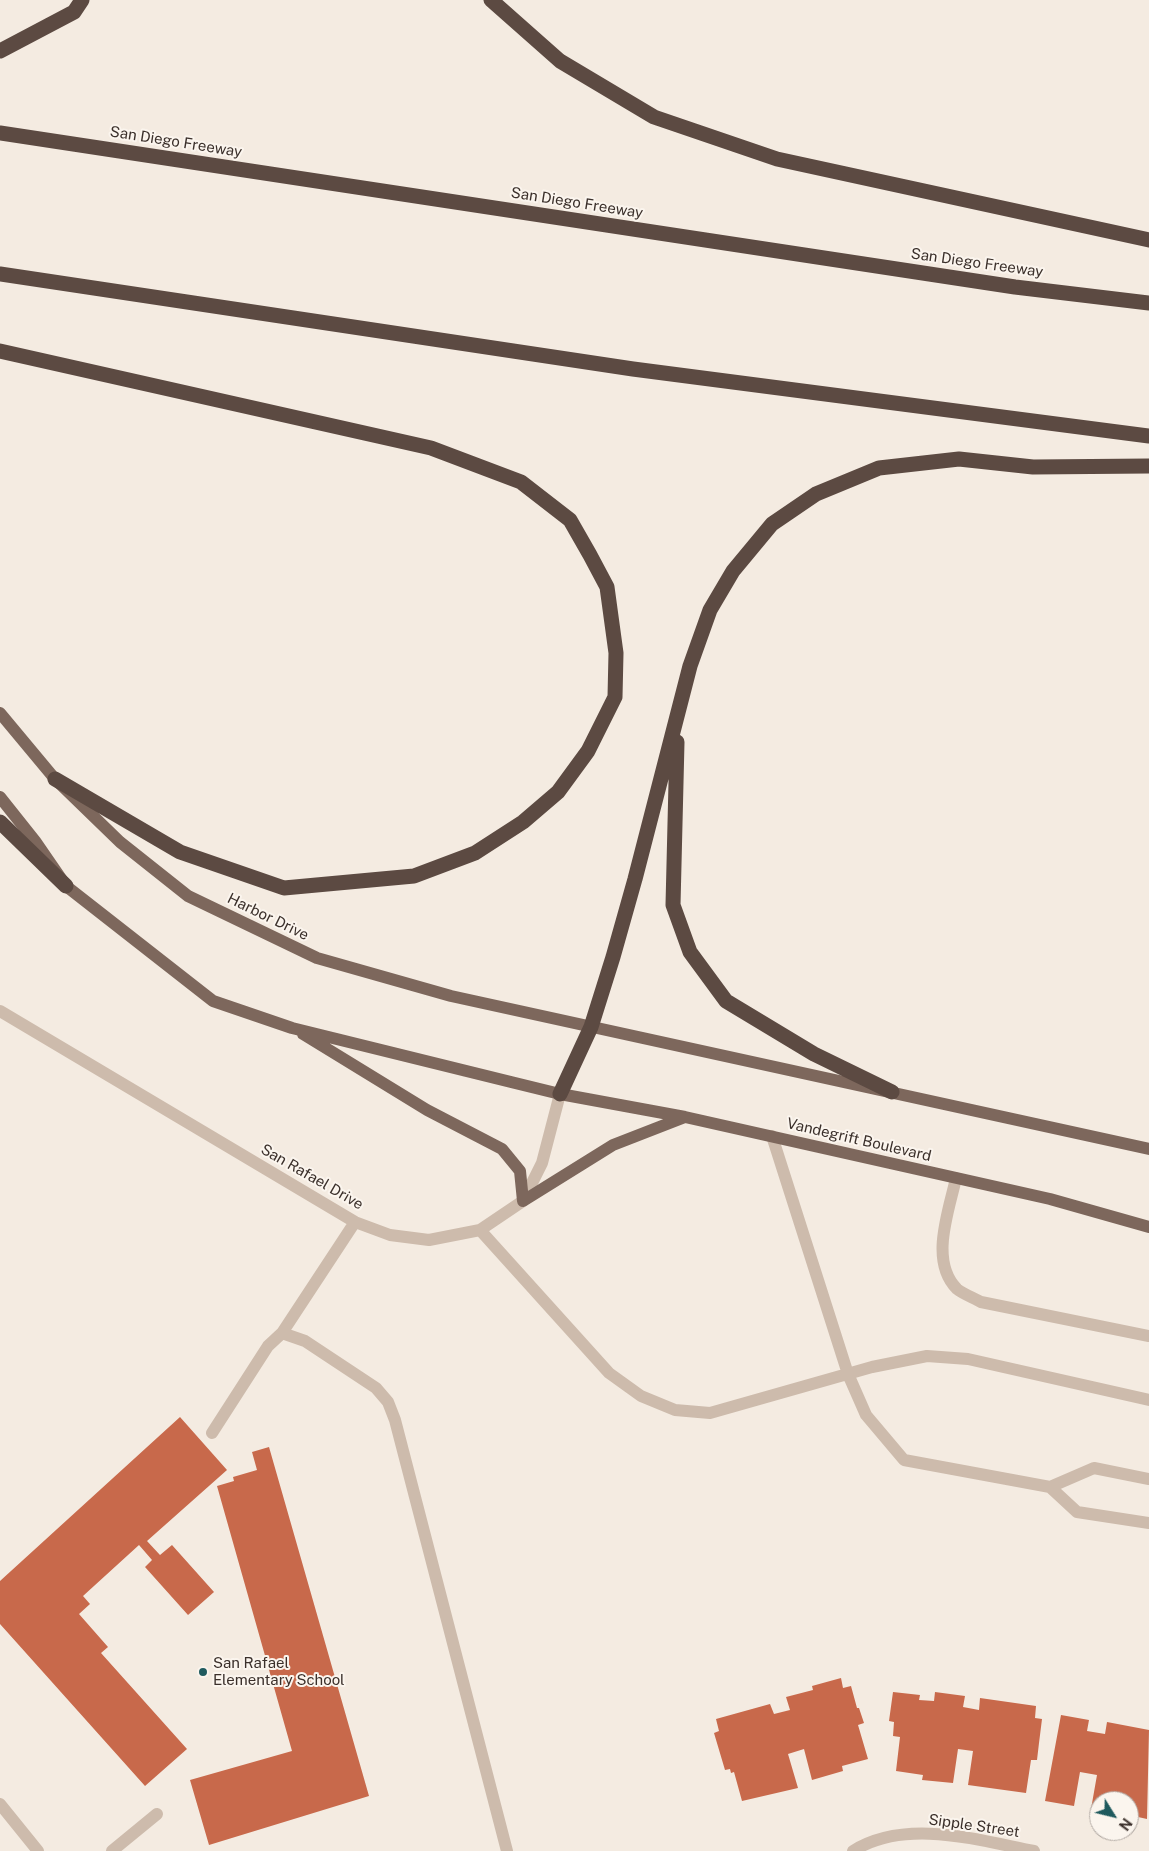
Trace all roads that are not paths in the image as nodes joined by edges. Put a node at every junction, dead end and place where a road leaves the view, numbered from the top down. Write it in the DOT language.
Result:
graph roads {
  1 [pos="82,0"];
  2 [pos="491,0"];
  3 [pos="0,51"];
  4 [pos="0,132"];
  5 [pos="1149,240"];
  6 [pos="0,274"];
  7 [pos="1149,303"];
  8 [pos="0,351"];
  9 [pos="1149,436"];
  10 [pos="1149,466"];
  11 [pos="0,713"];
  12 [pos="678,716"];
  13 [pos="55,779"];
  14 [pos="0,797"];
  15 [pos="0,822"];
  16 [pos="66,886"];
  17 [pos="0,1011"];
  18 [pos="292,1028"];
  19 [pos="591,1028"];
  20 [pos="892,1092"];
  21 [pos="560,1094"];
  22 [pos="686,1117"];
  23 [pos="772,1136"];
  24 [pos="1149,1149"];
  25 [pos="956,1178"];
  26 [pos="523,1201"];
  27 [pos="355,1222"];
  28 [pos="1149,1227"];
  29 [pos="480,1230"];
  30 [pos="282,1333"];
  31 [pos="1149,1336"];
  32 [pos="848,1374"];
  33 [pos="1149,1400"];
  34 [pos="212,1433"];
  35 [pos="1149,1479"];
  36 [pos="1050,1487"];
  37 [pos="1149,1523"];
  38 [pos="0,1804"];
  39 [pos="157,1814"];
  40 [pos="38,1851"];
  41 [pos="112,1851"];
  42 [pos="507,1851"];
  43 [pos="854,1851"];
  44 [pos="1034,1851"];
  1 -- 3 [label="highway"];
  2 -- 5 [label="highway"];
  4 -- 7 [label="highway, San Diego Freeway"];
  6 -- 9 [label="highway"];
  8 -- 13 [label="highway"];
  10 -- 12 [label="highway"];
  11 -- 13 [label="main road, Harbor Drive"];
  12 -- 19 [label="highway"];
  12 -- 20 [label="highway"];
  13 -- 19 [label="main road, Harbor Drive"];
  14 -- 16 [label="main road"];
  15 -- 16 [label="highway"];
  16 -- 18 [label="main road"];
  17 -- 27 [label="street, San Rafael Drive"];
  18 -- 21 [label="main road"];
  18 -- 26 [label="main road"];
  19 -- 20 [label="main road"];
  19 -- 21 [label="highway"];
  20 -- 24 [label="main road"];
  21 -- 22 [label="main road, Vandegrift Boulevard"];
  21 -- 26 [label="street, San Rafael Drive"];
  22 -- 23 [label="main road, Vandegrift Boulevard"];
  22 -- 26 [label="main road"];
  23 -- 25 [label="main road, Vandegrift Boulevard"];
  23 -- 32 [label="street"];
  25 -- 28 [label="main road, Vandegrift Boulevard"];
  25 -- 31 [label="street"];
  26 -- 29 [label="street, San Rafael Drive"];
  27 -- 29 [label="street, San Rafael Drive"];
  27 -- 30 [label="street"];
  29 -- 32 [label="street"];
  30 -- 34 [label="street"];
  30 -- 42 [label="street"];
  32 -- 33 [label="street"];
  32 -- 36 [label="street"];
  35 -- 36 [label="street"];
  36 -- 37 [label="street"];
  38 -- 40 [label="street"];
  39 -- 41 [label="street"];
  43 -- 44 [label="street, Sipple Street"];
}
